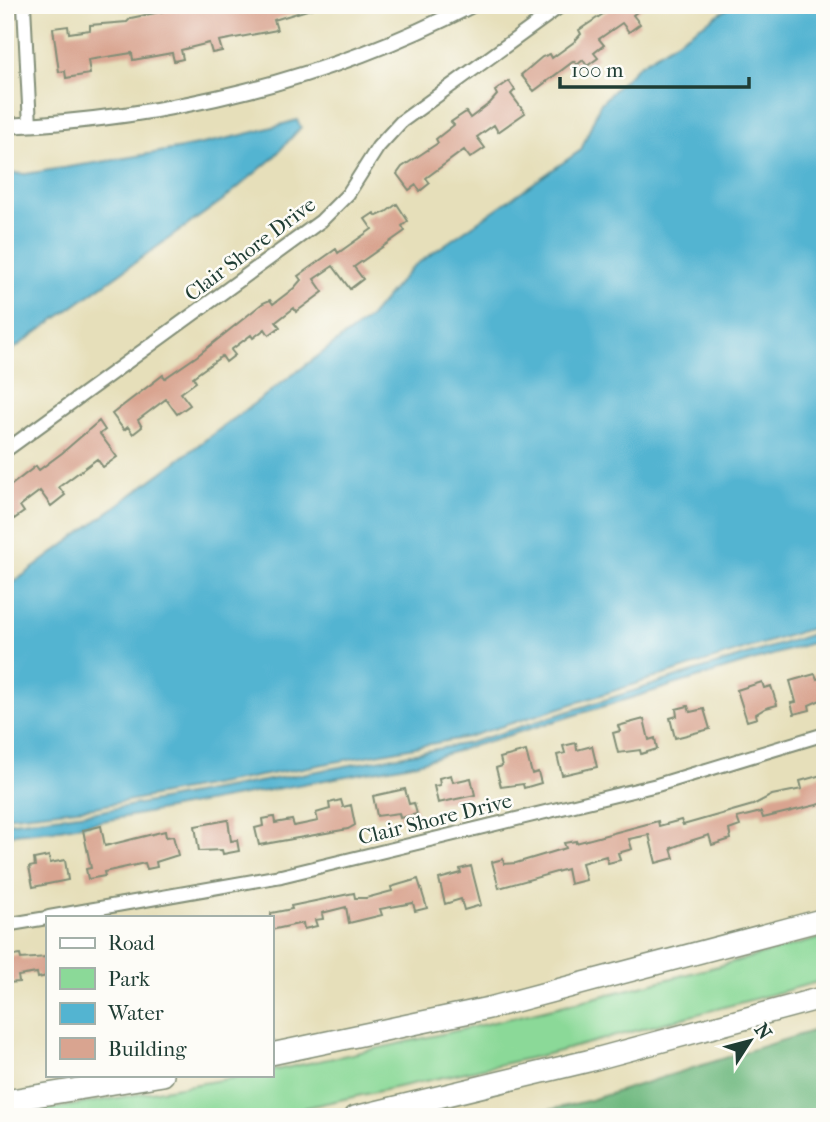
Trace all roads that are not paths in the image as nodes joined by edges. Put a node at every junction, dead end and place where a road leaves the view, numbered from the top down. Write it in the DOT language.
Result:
graph roads {
  1 [pos="25,5"];
  2 [pos="472,5"];
  3 [pos="562,5"];
  4 [pos="30,125"];
  5 [pos="5,126"];
  6 [pos="5,451"];
  7 [pos="825,734"];
  8 [pos="54,916"];
  9 [pos="46,917"];
  10 [pos="825,919"];
  11 [pos="5,925"];
  12 [pos="825,997"];
  13 [pos="273,1054"];
  14 [pos="157,1076"];
  15 [pos="5,1101"];
  16 [pos="355,1117"];
  1 -- 4 [label="street"];
  2 -- 4 [label="street"];
  3 -- 6 [label="street, Clair Shore Drive"];
  4 -- 5 [label="street"];
  7 -- 8 [label="street, Clair Shore Drive"];
  9 -- 11 [label="street, Clair Shore Drive"];
  10 -- 13 [label="highway"];
  12 -- 16 [label="highway"];
  14 -- 15 [label="highway"];
}
